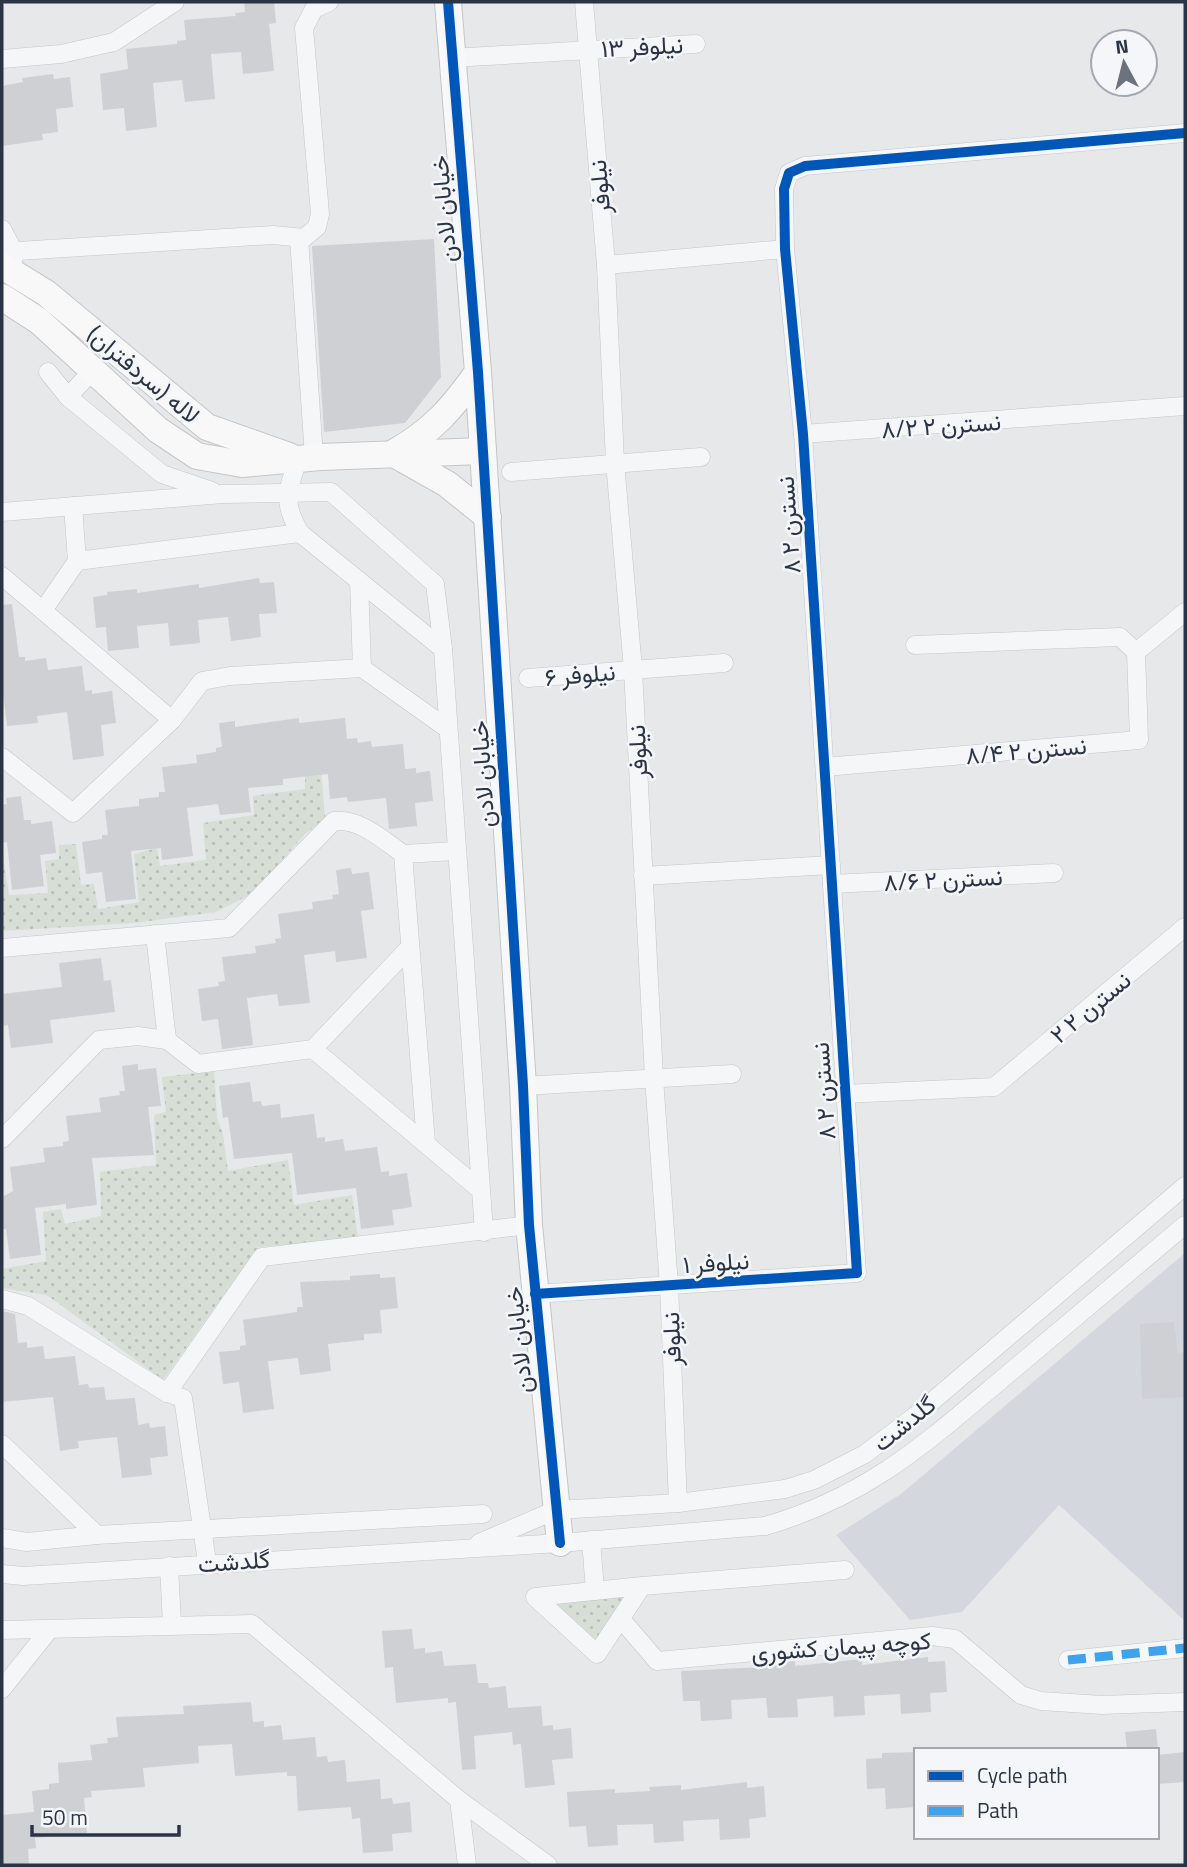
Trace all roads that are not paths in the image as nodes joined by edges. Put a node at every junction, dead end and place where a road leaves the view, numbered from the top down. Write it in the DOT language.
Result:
graph roads {
  1 [pos="175,2"];
  2 [pos="448,2"];
  3 [pos="584,2"];
  4 [pos="316,4"];
  5 [pos="696,44"];
  6 [pos="587,49"];
  7 [pos="451,58"];
  8 [pos="2,59"];
  9 [pos="1185,134"];
  10 [pos="2,229"];
  11 [pos="302,238"];
  12 [pos="786,248"];
  13 [pos="8,260"];
  14 [pos="606,265"];
  15 [pos="2,297"];
  16 [pos="92,371"];
  17 [pos="48,372"];
  18 [pos="478,372"];
  19 [pos="68,397"];
  20 [pos="1185,406"];
  21 [pos="803,434"];
  22 [pos="483,451"];
  23 [pos="392,454"];
  24 [pos="701,457"];
  25 [pos="311,458"];
  26 [pos="615,462"];
  27 [pos="512,472"];
  28 [pos="223,494"];
  29 [pos="287,494"];
  30 [pos="73,506"];
  31 [pos="2,512"];
  32 [pos="488,517"];
  33 [pos="300,533"];
  34 [pos="77,561"];
  35 [pos="2,576"];
  36 [pos="359,581"];
  37 [pos="44,609"];
  38 [pos="1185,612"];
  39 [pos="915,645"];
  40 [pos="443,649"];
  41 [pos="1136,652"];
  42 [pos="724,663"];
  43 [pos="362,668"];
  44 [pos="633,669"];
  45 [pos="528,678"];
  46 [pos="172,720"];
  47 [pos="448,729"];
  48 [pos="2,757"];
  49 [pos="825,767"];
  50 [pos="456,851"];
  51 [pos="403,854"];
  52 [pos="831,865"];
  53 [pos="1054,873"];
  54 [pos="643,876"];
  55 [pos="832,884"];
  56 [pos="1185,927"];
  57 [pos="155,934"];
  58 [pos="410,947"];
  59 [pos="2,948"];
  60 [pos="167,1041"];
  61 [pos="313,1049"];
  62 [pos="732,1074"];
  63 [pos="654,1078"];
  64 [pos="523,1086"];
  65 [pos="844,1094"];
  66 [pos="2,1139"];
  67 [pos="426,1143"];
  68 [pos="1185,1186"];
  69 [pos="478,1188"];
  70 [pos="529,1225"];
  71 [pos="1185,1225"];
  72 [pos="484,1232"];
  73 [pos="857,1273"];
  74 [pos="669,1286"];
  75 [pos="535,1294"];
  76 [pos="2,1299"];
  77 [pos="167,1393"];
  78 [pos="915,1416"];
  79 [pos="931,1438"];
  80 [pos="2,1444"];
  81 [pos="678,1503"];
  82 [pos="556,1510"];
  83 [pos="483,1514"];
  84 [pos="202,1528"];
  85 [pos="97,1535"];
  86 [pos="2,1538"];
  87 [pos="591,1540"];
  88 [pos="560,1543"];
  89 [pos="467,1548"];
  90 [pos="207,1562"];
  91 [pos="169,1566"];
  92 [pos="845,1570"];
  93 [pos="2,1574"];
  94 [pos="642,1586"];
  95 [pos="595,1591"];
  96 [pos="621,1619"];
  97 [pos="172,1624"];
  98 [pos="2,1630"];
  99 [pos="49,1630"];
  100 [pos="1185,1648"];
  101 [pos="1068,1660"];
  102 [pos="2,1689"];
  103 [pos="1185,1702"];
  104 [pos="460,1800"];
  105 [pos="467,1865"];
  106 [pos="548,1865"];
  1 -- 8 [label="street"];
  2 -- 7 [label="street, خیابان لادن"];
  3 -- 6 [label="street, نیلوفر"];
  4 -- 11 [label="street"];
  5 -- 6 [label="street, ۱۳ نیلوفر"];
  6 -- 7 [label="street, ۱۳ نیلوفر"];
  6 -- 14 [label="street, نیلوفر"];
  7 -- 18 [label="street, خیابان لادن"];
  9 -- 12 [label="street, ۸ نسترن ۲"];
  10 -- 13 [label="street"];
  11 -- 13 [label="street"];
  11 -- 25 [label="street"];
  12 -- 14 [label="street"];
  12 -- 21 [label="street, ۸ نسترن ۲"];
  13 -- 15 [label="street"];
  13 -- 25 [label="street, لاله (سردفتران)"];
  14 -- 26 [label="street, نیلوفر"];
  15 -- 16 [label="street, لاله (سردفتران)"];
  16 -- 19 [label="street"];
  16 -- 25 [label="street, لاله (سردفتران)"];
  17 -- 19 [label="street"];
  18 -- 22 [label="street, خیابان لادن"];
  18 -- 23 [label="street"];
  19 -- 28 [label="street"];
  20 -- 21 [label="street, ۸/۲ نسترن ۲"];
  21 -- 49 [label="street, ۸ نسترن ۲"];
  22 -- 23 [label="street, لاله (سردفتران)"];
  22 -- 32 [label="street, خیابان لادن"];
  23 -- 25 [label="street, لاله (سردفتران)"];
  23 -- 32 [label="street"];
  24 -- 26 [label="street"];
  25 -- 29 [label="street"];
  26 -- 27 [label="street"];
  26 -- 44 [label="street, نیلوفر"];
  28 -- 29 [label="street"];
  28 -- 30 [label="street"];
  29 -- 33 [label="street"];
  29 -- 40 [label="street"];
  30 -- 31 [label="street"];
  30 -- 34 [label="street"];
  32 -- 64 [label="street, خیابان لادن"];
  33 -- 34 [label="street"];
  33 -- 36 [label="street"];
  34 -- 37 [label="street"];
  35 -- 37 [label="street"];
  36 -- 40 [label="street"];
  36 -- 43 [label="street"];
  37 -- 46 [label="street"];
  38 -- 41 [label="street"];
  39 -- 41 [label="street"];
  40 -- 47 [label="street"];
  41 -- 49 [label="street, ۸/۴ نسترن ۲"];
  42 -- 44 [label="street, ۶ نیلوفر"];
  43 -- 46 [label="street"];
  43 -- 47 [label="street"];
  44 -- 45 [label="street, ۶ نیلوفر"];
  44 -- 54 [label="street, نیلوفر"];
  46 -- 48 [label="street"];
  47 -- 50 [label="street"];
  49 -- 52 [label="street, ۸ نسترن ۲"];
  50 -- 51 [label="street"];
  50 -- 69 [label="street"];
  51 -- 57 [label="street"];
  51 -- 58 [label="street"];
  52 -- 54 [label="street"];
  52 -- 55 [label="street, ۸ نسترن ۲"];
  53 -- 55 [label="street, ۸/۶ نسترن ۲"];
  54 -- 63 [label="street, نیلوفر"];
  55 -- 65 [label="street, ۸ نسترن ۲"];
  56 -- 65 [label="street, ۲ نسترن ۲"];
  57 -- 59 [label="street"];
  57 -- 60 [label="street"];
  58 -- 61 [label="street"];
  58 -- 67 [label="street"];
  60 -- 61 [label="street"];
  60 -- 66 [label="street"];
  61 -- 67 [label="street"];
  62 -- 63 [label="street"];
  63 -- 64 [label="street"];
  63 -- 74 [label="street, نیلوفر"];
  64 -- 70 [label="street, خیابان لادن"];
  65 -- 73 [label="street, ۸ نسترن ۲"];
  67 -- 69 [label="street"];
  68 -- 78 [label="street, گلدشت"];
  69 -- 72 [label="street"];
  70 -- 72 [label="street"];
  70 -- 75 [label="street, خیابان لادن"];
  71 -- 79 [label="street, گلدشت"];
  72 -- 77 [label="street"];
  73 -- 74 [label="street, ۱ نیلوفر"];
  74 -- 75 [label="street, ۱ نیلوفر"];
  74 -- 81 [label="street, نیلوفر"];
  75 -- 82 [label="street, خیابان لادن"];
  76 -- 77 [label="street"];
  77 -- 84 [label="street"];
  78 -- 79 [label="street"];
  78 -- 81 [label="street, گلدشت"];
  79 -- 87 [label="street, گلدشت"];
  80 -- 85 [label="street"];
  81 -- 82 [label="street, گلدشت"];
  82 -- 88 [label="street, خیابان لادن"];
  82 -- 89 [label="street, گلدشت"];
  83 -- 84 [label="street"];
  84 -- 85 [label="street"];
  84 -- 90 [label="street"];
  85 -- 86 [label="street"];
  87 -- 88 [label="street, گلدشت"];
  87 -- 95 [label="street"];
  88 -- 89 [label="street, گلدشت"];
  89 -- 90 [label="street, گلدشت"];
  90 -- 91 [label="street, گلدشت"];
  91 -- 93 [label="street, گلدشت"];
  91 -- 97 [label="street"];
  92 -- 94 [label="street"];
  94 -- 95 [label="street"];
  94 -- 96 [label="street"];
  95 -- 96 [label="street"];
  96 -- 103 [label="street, کوچه پیمان کشوری"];
  97 -- 99 [label="street"];
  97 -- 104 [label="street"];
  98 -- 99 [label="street"];
  99 -- 102 [label="street"];
  100 -- 101 [label="street"];
  104 -- 105 [label="street"];
  104 -- 106 [label="street"];
}
